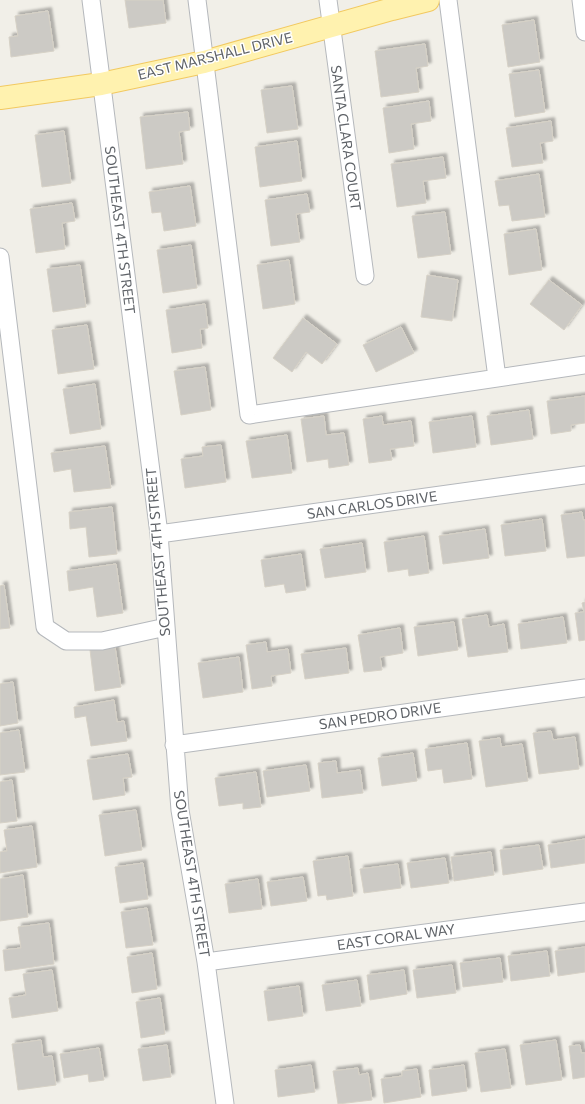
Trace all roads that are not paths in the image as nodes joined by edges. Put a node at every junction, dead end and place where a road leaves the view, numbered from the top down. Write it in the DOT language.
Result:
graph roads {
  1 [pos="91,0"];
  2 [pos="197,0"];
  3 [pos="328,0"];
  4 [pos="428,0"];
  5 [pos="448,0"];
  6 [pos="581,0"];
  7 [pos="331,27"];
  8 [pos="585,32"];
  9 [pos="204,62"];
  10 [pos="101,84"];
  11 [pos="0,98"];
  12 [pos="0,258"];
  13 [pos="365,276"];
  14 [pos="585,365"];
  15 [pos="497,378"];
  16 [pos="585,475"];
  17 [pos="159,534"];
  18 [pos="166,627"];
  19 [pos="585,688"];
  20 [pos="174,745"];
  21 [pos="585,912"];
  22 [pos="206,962"];
  23 [pos="224,1104"];
  1 -- 10 [label="street, SOUTHEAST 4TH STREET"];
  2 -- 9 [label="street"];
  3 -- 7 [label="street, SANTA CLARA COURT"];
  4 -- 7 [label="main road, EAST MARSHALL DRIVE"];
  5 -- 15 [label="street"];
  6 -- 8 [label="street"];
  7 -- 9 [label="main road, EAST MARSHALL DRIVE"];
  7 -- 13 [label="street, SANTA CLARA COURT"];
  9 -- 10 [label="main road, EAST MARSHALL DRIVE"];
  9 -- 15 [label="street"];
  10 -- 11 [label="main road, EAST MARSHALL DRIVE"];
  10 -- 17 [label="street, SOUTHEAST 4TH STREET"];
  12 -- 18 [label="street"];
  14 -- 15 [label="street"];
  16 -- 17 [label="street, SAN CARLOS DRIVE"];
  17 -- 18 [label="street, SOUTHEAST 4TH STREET"];
  18 -- 20 [label="street, SOUTHEAST 4TH STREET"];
  19 -- 20 [label="street, SAN PEDRO DRIVE"];
  20 -- 22 [label="street, SOUTHEAST 4TH STREET"];
  21 -- 22 [label="street, EAST CORAL WAY"];
  22 -- 23 [label="street, SOUTHEAST 4TH STREET"];
}
